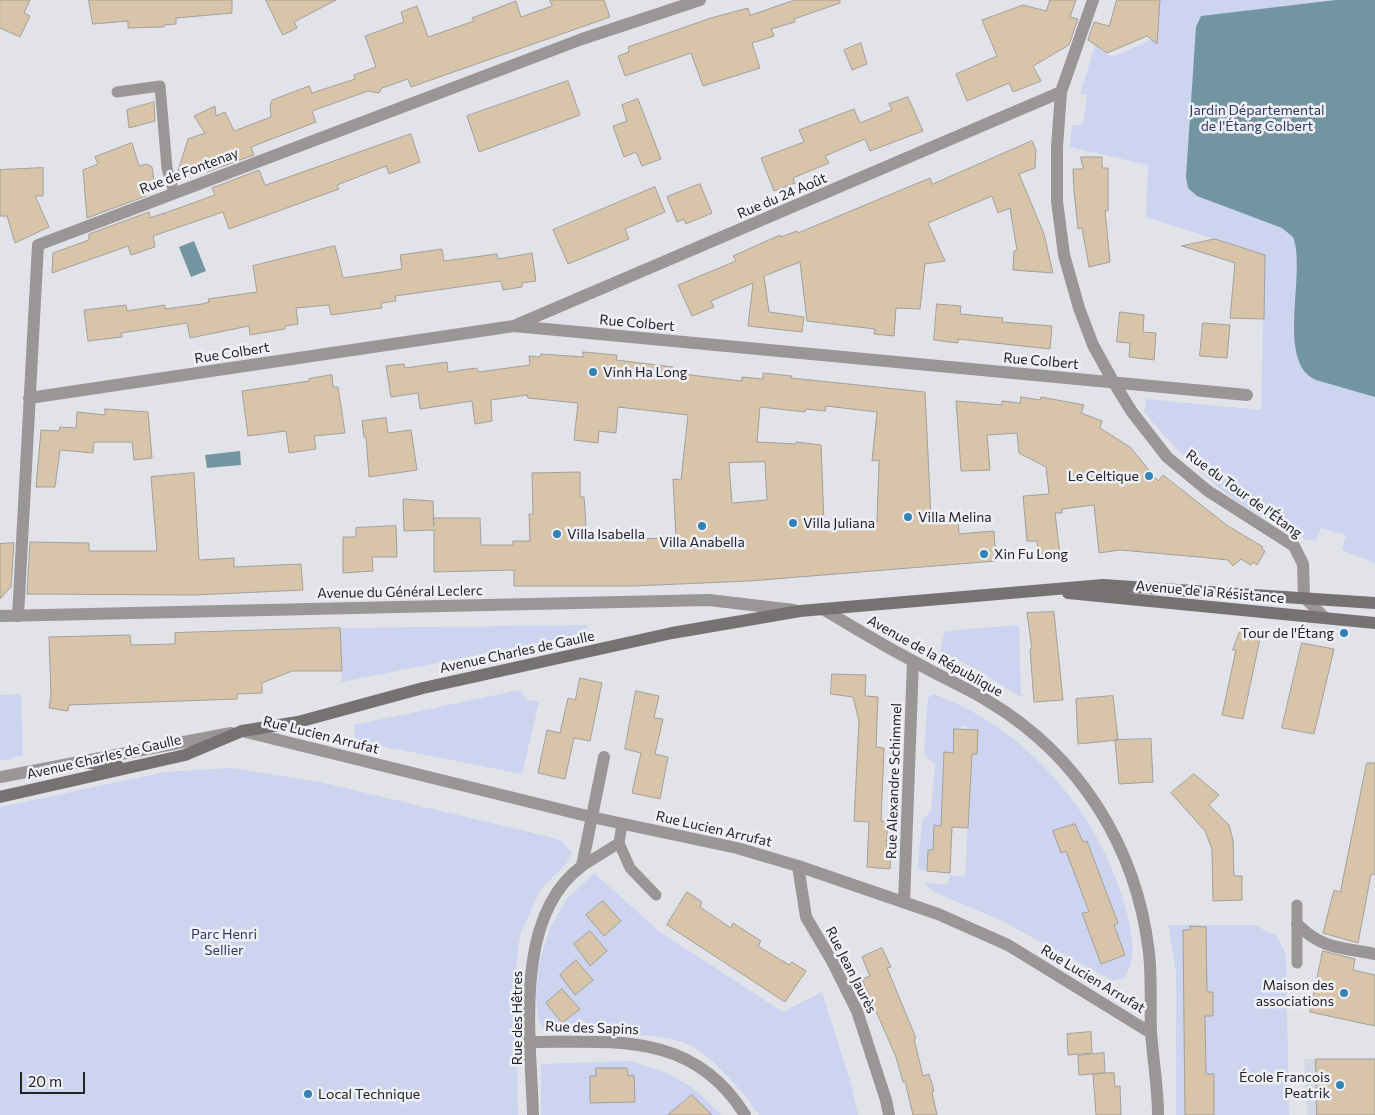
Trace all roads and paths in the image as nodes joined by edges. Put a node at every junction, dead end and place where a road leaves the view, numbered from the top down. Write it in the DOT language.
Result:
graph roads {
  1 [pos="700,0"];
  2 [pos="1093,0"];
  3 [pos="117,92"];
  4 [pos="1061,92"];
  5 [pos="174,192"];
  6 [pos="514,326"];
  7 [pos="1114,384"];
  8 [pos="1247,395"];
  9 [pos="29,398"];
  10 [pos="1043,590"];
  11 [pos="1304,598"];
  12 [pos="1375,603"];
  13 [pos="823,609"];
  14 [pos="800,611"];
  15 [pos="0,616"];
  16 [pos="18,616"];
  17 [pos="1324,617"];
  18 [pos="1375,623"];
  19 [pos="913,662"];
  20 [pos="242,731"];
  21 [pos="604,756"];
  22 [pos="82,762"];
  23 [pos="130,768"];
  24 [pos="0,777"];
  25 [pos="0,798"];
  26 [pos="591,817"];
  27 [pos="622,824"];
  28 [pos="619,843"];
  29 [pos="582,866"];
  30 [pos="798,866"];
  31 [pos="656,895"];
  32 [pos="904,902"];
  33 [pos="1296,906"];
  34 [pos="1297,924"];
  35 [pos="1375,954"];
  36 [pos="1297,962"];
  37 [pos="1151,1033"];
  38 [pos="531,1042"];
  39 [pos="533,1115"];
  40 [pos="745,1115"];
  41 [pos="889,1115"];
  42 [pos="1158,1115"];
  1 -- 5 [label="street, Rue de Fontenay"];
  2 -- 4 [label="street, Rue du Tour de l'Étang"];
  3 -- 5 [label="lane"];
  4 -- 6 [label="street, Rue du 24 Août"];
  4 -- 7 [label="street, Rue du Tour de l'Étang"];
  5 -- 9 [label="street, Rue de Fontenay"];
  6 -- 7 [label="street, Rue Colbert"];
  6 -- 9 [label="street, Rue Colbert"];
  7 -- 8 [label="street, Rue Colbert"];
  7 -- 11 [label="street, Rue du Tour de l'Étang"];
  9 -- 16 [label="street, Rue de Fontenay"];
  10 -- 11 [label="main road, Avenue de la Résistance"];
  10 -- 13 [label="main road, Avenue de la Résistance"];
  10 -- 17 [label="main road, Avenue de la Résistance"];
  11 -- 12 [label="main road, Avenue de la Résistance"];
  11 -- 17 [label="street"];
  13 -- 14 [label="main road, Avenue de la Résistance"];
  13 -- 19 [label="street, Avenue de la République"];
  14 -- 16 [label="street, Avenue du Général Leclerc"];
  14 -- 20 [label="main road, Avenue Charles de Gaulle"];
  15 -- 16 [label="street, Avenue du Général Leclerc"];
  17 -- 18 [label="main road, Avenue de la Résistance"];
  19 -- 32 [label="street, Rue Alexandre Schimmel"];
  19 -- 37 [label="street, Avenue de la République"];
  20 -- 22 [label="street, Avenue Charles de Gaulle"];
  20 -- 23 [label="main road, Avenue Charles de Gaulle"];
  20 -- 26 [label="street, Rue Lucien Arrufat"];
  21 -- 26 [label="street"];
  22 -- 23 [label="main road"];
  22 -- 24 [label="street, Avenue Charles de Gaulle"];
  23 -- 25 [label="main road, Avenue Charles de Gaulle"];
  26 -- 27 [label="street, Rue Lucien Arrufat"];
  26 -- 29 [label="street"];
  27 -- 28 [label="lane"];
  27 -- 30 [label="street, Rue Lucien Arrufat"];
  28 -- 29 [label="lane"];
  28 -- 31 [label="lane"];
  29 -- 38 [label="street, Rue des Hêtres"];
  30 -- 32 [label="street, Rue Lucien Arrufat"];
  30 -- 41 [label="street, Rue Jean Jaurès"];
  32 -- 37 [label="street, Rue Lucien Arrufat"];
  33 -- 34 [label="lane"];
  34 -- 35 [label="street"];
  34 -- 36 [label="lane"];
  37 -- 42 [label="street, Avenue de la République"];
  38 -- 39 [label="street, Rue des Hêtres"];
  38 -- 40 [label="street, Rue des Sapins"];
}
